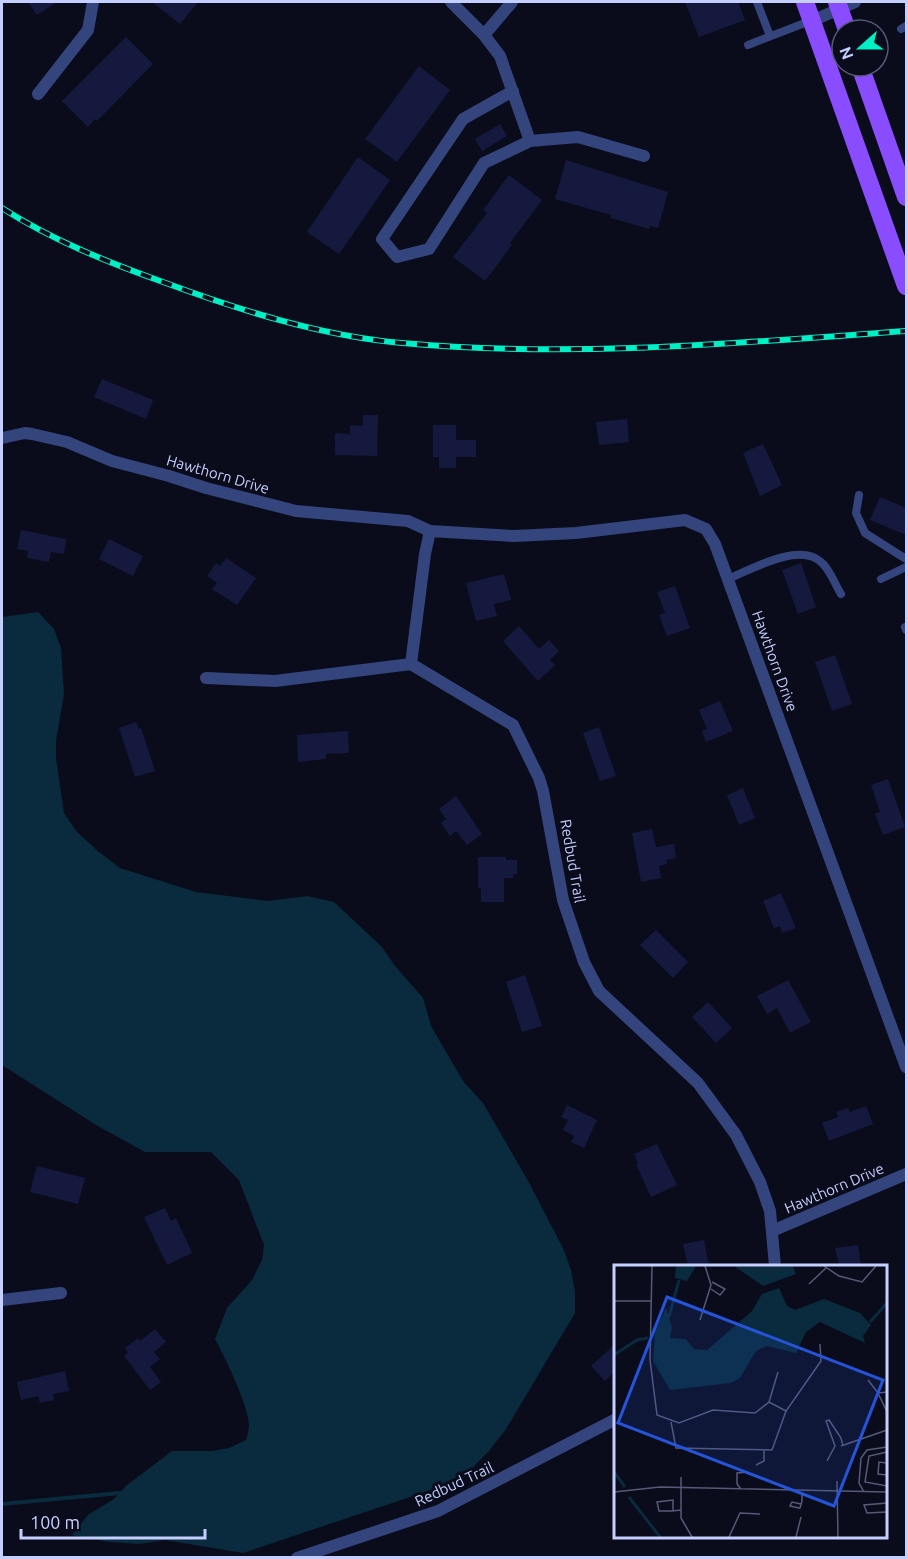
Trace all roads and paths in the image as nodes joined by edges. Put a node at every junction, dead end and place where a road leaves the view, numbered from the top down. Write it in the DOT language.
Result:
graph roads {
  1 [pos="93,2"];
  2 [pos="451,2"];
  3 [pos="512,2"];
  4 [pos="757,2"];
  5 [pos="805,2"];
  6 [pos="844,4"];
  7 [pos="812,21"];
  8 [pos="484,35"];
  9 [pos="770,36"];
  10 [pos="748,45"];
  11 [pos="864,78"];
  12 [pos="513,91"];
  13 [pos="38,94"];
  14 [pos="530,141"];
  15 [pos="644,156"];
  16 [pos="906,197"];
  17 [pos="906,285"];
  18 [pos="2,438"];
  19 [pos="859,495"];
  20 [pos="430,531"];
  21 [pos="906,560"];
  22 [pos="906,567"];
  23 [pos="728,579"];
  24 [pos="881,579"];
  25 [pos="841,594"];
  26 [pos="411,664"];
  27 [pos="206,678"];
  28 [pos="906,1067"];
  29 [pos="906,1174"];
  30 [pos="772,1231"];
  31 [pos="775,1265"];
  32 [pos="61,1293"];
  33 [pos="2,1300"];
  34 [pos="614,1420"];
  35 [pos="297,1557"];
  1 -- 13 [label="street"];
  2 -- 8 [label="street"];
  3 -- 8 [label="street"];
  4 -- 9 [label="lane"];
  5 -- 7 [label="main road"];
  6 -- 7 [label="street"];
  7 -- 9 [label="lane"];
  7 -- 17 [label="main road"];
  8 -- 12 [label="street"];
  9 -- 10 [label="lane"];
  11 -- 16 [label="main road"];
  12 -- 14 [label="street"];
  12 -- 14 [label="street"];
  14 -- 15 [label="street"];
  18 -- 20 [label="street, Hawthorn Drive"];
  19 -- 21 [label="lane"];
  20 -- 23 [label="street, Hawthorn Drive"];
  20 -- 26 [label="street"];
  22 -- 24 [label="lane"];
  23 -- 25 [label="lane"];
  23 -- 28 [label="street, Hawthorn Drive"];
  26 -- 27 [label="street"];
  26 -- 30 [label="street, Redbud Trail"];
  29 -- 30 [label="street, Hawthorn Drive"];
  30 -- 31 [label="street, Redbud Trail"];
  32 -- 33 [label="street"];
  34 -- 35 [label="street, Redbud Trail"];
}
